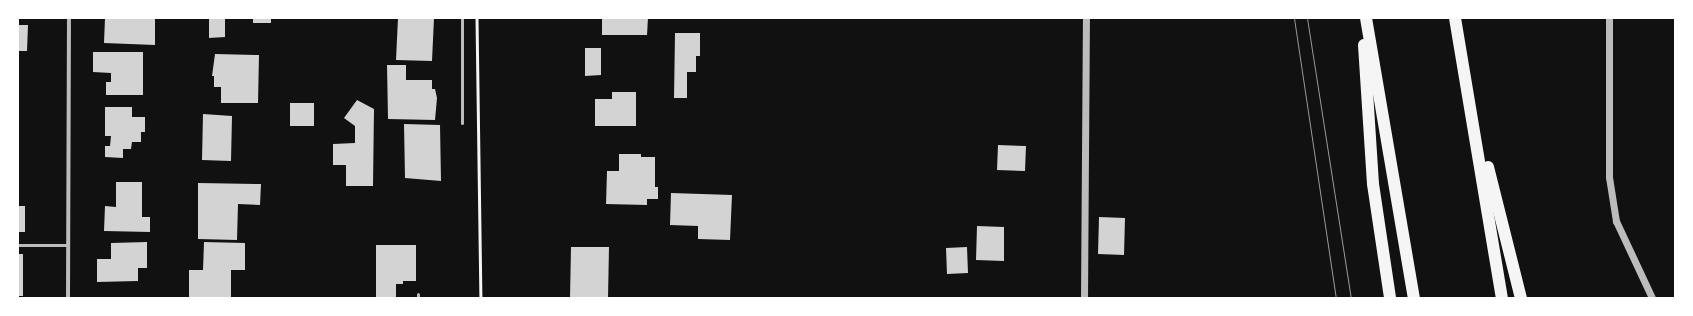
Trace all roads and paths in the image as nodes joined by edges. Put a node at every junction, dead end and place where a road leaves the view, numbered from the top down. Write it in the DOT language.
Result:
graph roads {
  1 [pos="69,18"];
  2 [pos="462,18"];
  3 [pos="477,18"];
  4 [pos="1086,18"];
  5 [pos="1362,18"];
  6 [pos="1366,18"];
  7 [pos="1455,18"];
  8 [pos="1609,18"];
  9 [pos="1468,88"];
  10 [pos="462,123"];
  11 [pos="18,245"];
  12 [pos="68,245"];
  13 [pos="418,294"];
  14 [pos="68,298"];
  15 [pos="418,298"];
  16 [pos="481,298"];
  17 [pos="1084,298"];
  18 [pos="1390,298"];
  19 [pos="1414,298"];
  20 [pos="1502,298"];
  21 [pos="1521,298"];
  22 [pos="1652,298"];
  1 -- 12 [label="street"];
  2 -- 10 [label="lane"];
  3 -- 16 [label="path"];
  4 -- 17 [label="street"];
  5 -- 18 [label="highway"];
  6 -- 19 [label="highway"];
  7 -- 9 [label="highway"];
  8 -- 22 [label="street"];
  9 -- 20 [label="highway"];
  9 -- 21 [label="highway"];
  11 -- 12 [label="lane"];
  12 -- 14 [label="street"];
  13 -- 15 [label="lane"];
}
